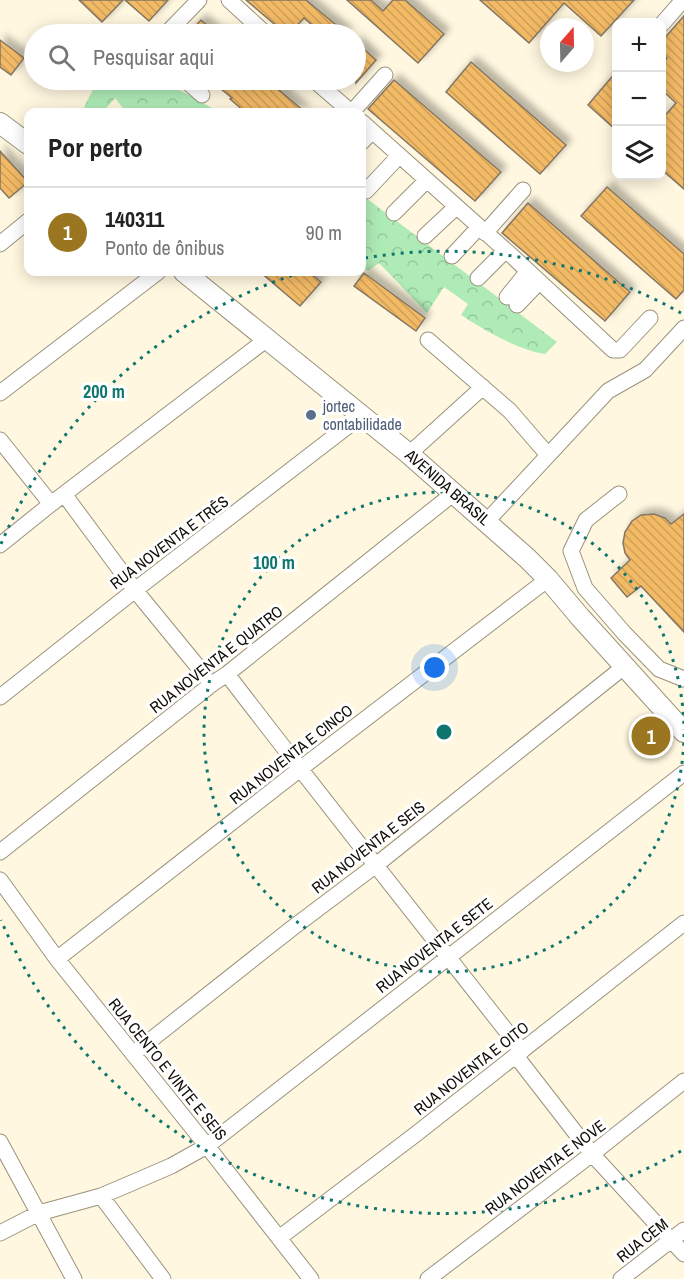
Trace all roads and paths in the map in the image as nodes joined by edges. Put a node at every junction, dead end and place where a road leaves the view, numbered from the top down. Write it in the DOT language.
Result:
graph roads {
  1 [pos="199,0"];
  2 [pos="229,0"];
  3 [pos="683,0"];
  4 [pos="666,19"];
  5 [pos="176,24"];
  6 [pos="255,24"];
  7 [pos="384,75"];
  8 [pos="196,90"];
  9 [pos="325,90"];
  10 [pos="202,95"];
  11 [pos="344,108"];
  12 [pos="350,108"];
  13 [pos="0,123"];
  14 [pos="366,133"];
  15 [pos="24,141"];
  16 [pos="399,156"];
  17 [pos="427,180"];
  18 [pos="523,190"];
  19 [pos="366,191"];
  20 [pos="456,207"];
  21 [pos="394,213"];
  22 [pos="24,224"];
  23 [pos="482,230"];
  24 [pos="425,236"];
  25 [pos="0,244"];
  26 [pos="505,250"];
  27 [pos="452,256"];
  28 [pos="153,276"];
  29 [pos="189,276"];
  30 [pos="534,277"];
  31 [pos="478,278"];
  32 [pos="512,301"];
  33 [pos="650,318"];
  34 [pos="684,328"];
  35 [pos="267,339"];
  36 [pos="428,340"];
  37 [pos="483,387"];
  38 [pos="0,393"];
  39 [pos="361,416"];
  40 [pos="0,440"];
  41 [pos="409,454"];
  42 [pos="549,455"];
  43 [pos="454,493"];
  44 [pos="64,494"];
  45 [pos="619,494"];
  46 [pos="51,504"];
  47 [pos="487,521"];
  48 [pos="0,545"];
  49 [pos="548,579"];
  50 [pos="135,590"];
  51 [pos="625,666"];
  52 [pos="227,674"];
  53 [pos="684,679"];
  54 [pos="212,684"];
  55 [pos="0,697"];
  56 [pos="684,732"];
  57 [pos="300,769"];
  58 [pos="684,773"];
  59 [pos="0,852"];
  60 [pos="376,865"];
  61 [pos="0,880"];
  62 [pos="684,923"];
  63 [pos="448,957"];
  64 [pos="57,958"];
  65 [pos="133,1054"];
  66 [pos="519,1054"];
  67 [pos="684,1081"];
  68 [pos="0,1142"];
  69 [pos="207,1146"];
  70 [pos="592,1154"];
  71 [pos="101,1196"];
  72 [pos="39,1213"];
  73 [pos="0,1233"];
  74 [pos="678,1235"];
  75 [pos="279,1238"];
  76 [pos="684,1254"];
  77 [pos="74,1279"];
  78 [pos="163,1279"];
  79 [pos="311,1279"];
  80 [pos="428,1279"];
  81 [pos="621,1279"];
  1 -- 5 [label="street"];
  2 -- 6 [label="street"];
  3 -- 4 [label="street"];
  7 -- 12 [label="street"];
  8 -- 10 [label="street"];
  9 -- 11 [label="street"];
  13 -- 15 [label="main road"];
  14 -- 16 [label="street"];
  16 -- 17 [label="street"];
  16 -- 19 [label="street"];
  17 -- 20 [label="street"];
  17 -- 21 [label="street"];
  18 -- 23 [label="street"];
  20 -- 23 [label="street"];
  20 -- 24 [label="street"];
  22 -- 25 [label="street"];
  23 -- 26 [label="street"];
  23 -- 27 [label="street"];
  26 -- 30 [label="street"];
  26 -- 31 [label="street"];
  28 -- 38 [label="street"];
  29 -- 35 [label="main road, AVENIDA BRASIL"];
  30 -- 32 [label="street"];
  30 -- 33 [label="street"];
  34 -- 42 [label="street"];
  35 -- 39 [label="main road, AVENIDA BRASIL"];
  35 -- 44 [label="street"];
  36 -- 37 [label="street"];
  37 -- 41 [label="street"];
  37 -- 42 [label="street"];
  39 -- 41 [label="main road, AVENIDA BRASIL"];
  39 -- 50 [label="street, RUA NOVENTA E TRÊS"];
  40 -- 46 [label="street"];
  41 -- 43 [label="main road, AVENIDA BRASIL"];
  42 -- 47 [label="street"];
  43 -- 47 [label="main road, AVENIDA BRASIL"];
  43 -- 52 [label="street, RUA NOVENTA E QUATRO"];
  44 -- 46 [label="street"];
  44 -- 50 [label="street"];
  45 -- 53 [label="street"];
  46 -- 48 [label="street"];
  47 -- 49 [label="main road, AVENIDA BRASIL"];
  49 -- 51 [label="main road, AVENIDA BRASIL"];
  49 -- 57 [label="street, RUA NOVENTA E CINCO"];
  50 -- 54 [label="street"];
  50 -- 55 [label="street, RUA NOVENTA E TRÊS"];
  51 -- 56 [label="main road, AVENIDA BRASIL"];
  51 -- 60 [label="street, RUA NOVENTA E SEIS"];
  52 -- 54 [label="street, RUA NOVENTA E QUATRO"];
  52 -- 57 [label="street"];
  54 -- 59 [label="street, RUA NOVENTA E QUATRO"];
  57 -- 60 [label="street"];
  57 -- 64 [label="street, RUA NOVENTA E CINCO"];
  58 -- 63 [label="street, RUA NOVENTA E SETE"];
  60 -- 63 [label="street"];
  60 -- 65 [label="street, RUA NOVENTA E SEIS"];
  61 -- 64 [label="street, RUA CENTO E VINTE E SEIS"];
  62 -- 66 [label="street, RUA NOVENTA E OITO"];
  63 -- 66 [label="street"];
  63 -- 69 [label="street, RUA NOVENTA E SETE"];
  64 -- 65 [label="street, RUA CENTO E VINTE E SEIS"];
  65 -- 69 [label="street, RUA CENTO E VINTE E SEIS"];
  66 -- 70 [label="street"];
  66 -- 75 [label="street, RUA NOVENTA E OITO"];
  67 -- 70 [label="street, RUA NOVENTA E NOVE"];
  68 -- 72 [label="street"];
  69 -- 71 [label="street, RUA NOVENTA E SETE"];
  69 -- 75 [label="street, RUA CENTO E VINTE E SEIS"];
  70 -- 74 [label="street"];
  70 -- 80 [label="street, RUA NOVENTA E NOVE"];
  71 -- 72 [label="street, RUA NOVENTA E SETE"];
  71 -- 78 [label="street"];
  72 -- 73 [label="street, RUA NOVENTA E SETE"];
  72 -- 77 [label="street"];
  74 -- 76 [label="street"];
  74 -- 81 [label="street, RUA CEM"];
  75 -- 79 [label="street, RUA CENTO E VINTE E SEIS"];
}
